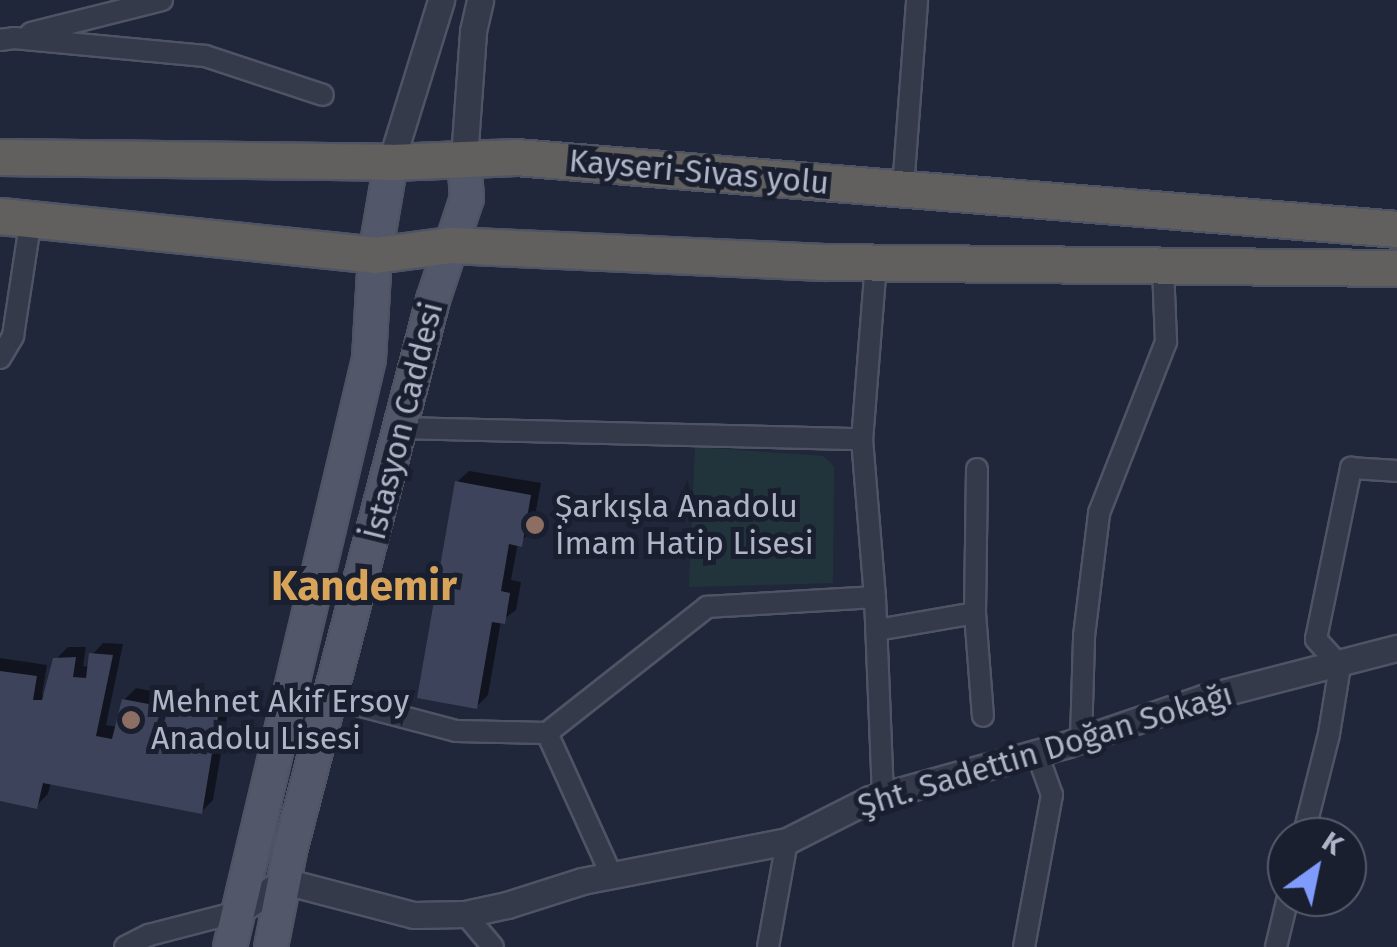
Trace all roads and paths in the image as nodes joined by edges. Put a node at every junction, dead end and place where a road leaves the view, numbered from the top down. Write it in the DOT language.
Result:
graph roads {
  1 [pos="162,0"];
  2 [pos="441,0"];
  3 [pos="480,0"];
  4 [pos="917,0"];
  5 [pos="7,39"];
  6 [pos="322,96"];
  7 [pos="0,157"];
  8 [pos="464,158"];
  9 [pos="391,162"];
  10 [pos="903,188"];
  11 [pos="15,218"];
  12 [pos="1397,228"];
  13 [pos="451,246"];
  14 [pos="375,254"];
  15 [pos="876,263"];
  16 [pos="1162,268"];
  17 [pos="1397,268"];
  18 [pos="0,358"];
  19 [pos="402,428"];
  20 [pos="862,439"];
  21 [pos="977,468"];
  22 [pos="1397,471"];
  23 [pos="876,597"];
  24 [pos="975,613"];
  25 [pos="877,630"];
  26 [pos="1397,648"];
  27 [pos="1340,666"];
  28 [pos="330,698"];
  29 [pos="983,716"];
  30 [pos="548,733"];
  31 [pos="1081,740"];
  32 [pos="1037,752"];
  33 [pos="882,795"];
  34 [pos="1308,817"];
  35 [pos="787,841"];
  36 [pos="612,876"];
  37 [pos="284,881"];
  38 [pos="237,912"];
  39 [pos="465,914"];
  40 [pos="1283,917"];
  41 [pos="126,947"];
  42 [pos="230,947"];
  43 [pos="271,947"];
  44 [pos="493,947"];
  45 [pos="768,947"];
  46 [pos="1024,947"];
  47 [pos="1276,947"];
  1 -- 5 [label="street"];
  2 -- 9 [label="street"];
  3 -- 8 [label="street"];
  4 -- 10 [label="street"];
  5 -- 6 [label="street"];
  7 -- 9 [label="highway, Kayseri-Sivas yolu"];
  8 -- 9 [label="highway, Kayseri-Sivas yolu"];
  8 -- 10 [label="highway, Kayseri-Sivas yolu"];
  8 -- 13 [label="main road, İstasyon Caddesi"];
  9 -- 14 [label="main road, İstasyon Caddesi"];
  10 -- 12 [label="highway, Kayseri-Sivas yolu"];
  11 -- 14 [label="highway"];
  11 -- 18 [label="street"];
  13 -- 14 [label="highway"];
  13 -- 15 [label="highway"];
  13 -- 19 [label="main road, İstasyon Caddesi"];
  14 -- 38 [label="main road, İstasyon Caddesi"];
  15 -- 16 [label="highway"];
  15 -- 20 [label="street"];
  16 -- 17 [label="highway"];
  16 -- 31 [label="street"];
  19 -- 20 [label="street"];
  19 -- 28 [label="main road, İstasyon Caddesi"];
  20 -- 23 [label="street"];
  21 -- 24 [label="street"];
  22 -- 27 [label="street"];
  23 -- 25 [label="street"];
  23 -- 30 [label="street"];
  24 -- 25 [label="street"];
  24 -- 29 [label="street"];
  25 -- 33 [label="street"];
  26 -- 27 [label="street, Şht. Sadettin Doğan Sokağı"];
  27 -- 31 [label="street, Şht. Sadettin Doğan Sokağı"];
  27 -- 34 [label="street"];
  28 -- 30 [label="street"];
  28 -- 37 [label="main road, İstasyon Caddesi"];
  30 -- 36 [label="street"];
  31 -- 32 [label="street, Şht. Sadettin Doğan Sokağı"];
  32 -- 33 [label="street, Şht. Sadettin Doğan Sokağı"];
  32 -- 46 [label="street"];
  33 -- 35 [label="street, Şht. Sadettin Doğan Sokağı"];
  35 -- 36 [label="street, Şht. Sadettin Doğan Sokağı"];
  35 -- 45 [label="street"];
  36 -- 39 [label="street, Şht. Sadettin Doğan Sokağı"];
  37 -- 38 [label="street"];
  37 -- 39 [label="street, Şht. Sadettin Doğan Sokağı"];
  37 -- 43 [label="main road, İstasyon Caddesi"];
  38 -- 41 [label="street"];
  38 -- 42 [label="main road, İstasyon Caddesi"];
  39 -- 44 [label="street"];
  40 -- 47 [label="street"];
}
